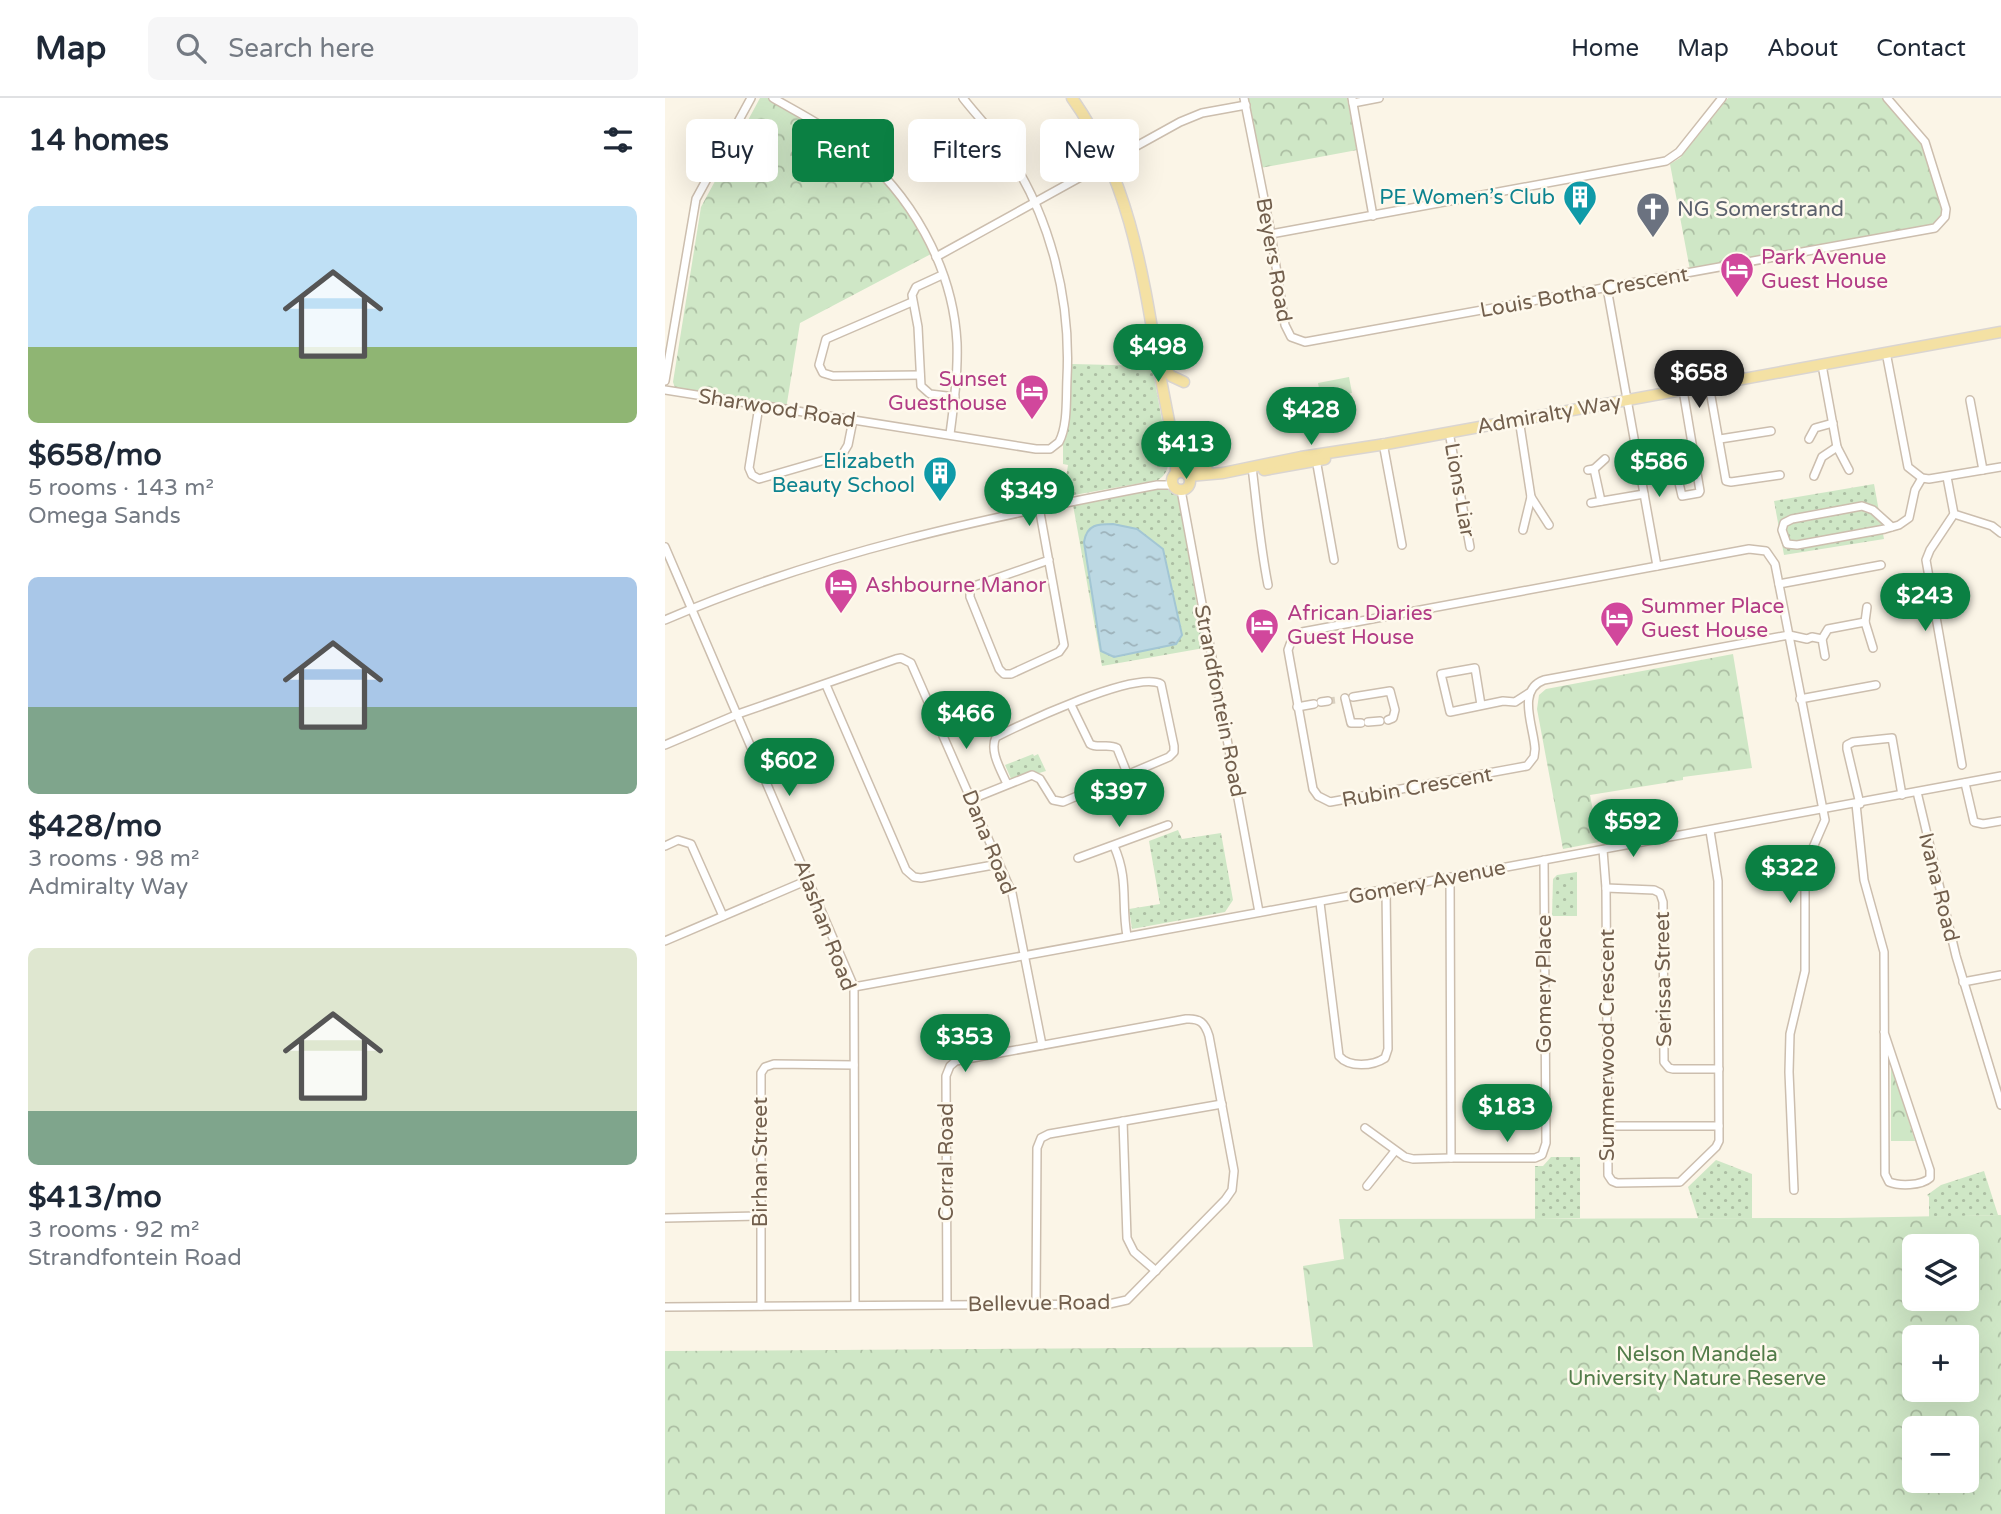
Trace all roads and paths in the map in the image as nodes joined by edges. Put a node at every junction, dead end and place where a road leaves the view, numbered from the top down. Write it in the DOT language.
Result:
graph roads {
  1 [pos="751,98"];
  2 [pos="773,98"];
  3 [pos="963,98"];
  4 [pos="1072,98"];
  5 [pos="1379,98"];
  6 [pos="1722,98"];
  7 [pos="1887,98"];
  8 [pos="1352,100"];
  9 [pos="1245,102"];
  10 [pos="1086,119"];
  11 [pos="1139,144"];
  12 [pos="1072,182"];
  13 [pos="1117,182"];
  14 [pos="1035,203"];
  15 [pos="1373,216"];
  16 [pos="1271,234"];
  17 [pos="936,257"];
  18 [pos="942,275"];
  19 [pos="1607,288"];
  20 [pos="912,302"];
  21 [pos="669,332"];
  22 [pos="2001,332"];
  23 [pos="1291,338"];
  24 [pos="1886,352"];
  25 [pos="1157,357"];
  26 [pos="1822,365"];
  27 [pos="920,376"];
  28 [pos="665,381"];
  29 [pos="1184,382"];
  30 [pos="1709,385"];
  31 [pos="665,390"];
  32 [pos="1683,390"];
  33 [pos="955,397"];
  34 [pos="1628,400"];
  35 [pos="1970,401"];
  36 [pos="759,406"];
  37 [pos="1519,419"];
  38 [pos="853,420"];
  39 [pos="1833,423"];
  40 [pos="1771,431"];
  41 [pos="1449,432"];
  42 [pos="950,434"];
  43 [pos="1720,439"];
  44 [pos="1809,439"];
  45 [pos="1384,444"];
  46 [pos="1174,445"];
  47 [pos="1837,447"];
  48 [pos="1694,456"];
  49 [pos="1316,458"];
  50 [pos="1605,459"];
  51 [pos="2001,467"];
  52 [pos="1252,469"];
  53 [pos="1849,470"];
  54 [pos="1983,470"];
  55 [pos="1223,473"];
  56 [pos="1780,475"];
  57 [pos="1814,476"];
  58 [pos="1947,477"];
  59 [pos="1922,478"];
  60 [pos="1180,479"];
  61 [pos="1644,494"];
  62 [pos="1531,497"];
  63 [pos="1601,502"];
  64 [pos="1591,503"];
  65 [pos="1039,507"];
  66 [pos="1954,514"];
  67 [pos="1549,525"];
  68 [pos="1892,527"];
  69 [pos="1523,530"];
  70 [pos="2001,533"];
  71 [pos="1402,545"];
  72 [pos="665,547"];
  73 [pos="1470,547"];
  74 [pos="1333,560"];
  75 [pos="1049,561"];
  76 [pos="1881,565"];
  77 [pos="1657,566"];
  78 [pos="1779,584"];
  79 [pos="1268,585"];
  80 [pos="1867,607"];
  81 [pos="691,609"];
  82 [pos="665,620"];
  83 [pos="1865,622"];
  84 [pos="1789,635"];
  85 [pos="1822,639"];
  86 [pos="1873,649"];
  87 [pos="1825,656"];
  88 [pos="826,685"];
  89 [pos="1876,685"];
  90 [pos="1529,693"];
  91 [pos="1348,698"];
  92 [pos="1800,699"];
  93 [pos="1071,705"];
  94 [pos="1481,705"];
  95 [pos="1297,707"];
  96 [pos="738,714"];
  97 [pos="665,745"];
  98 [pos="1962,765"];
  99 [pos="1127,773"];
  100 [pos="2001,776"];
  101 [pos="1965,783"];
  102 [pos="1007,784"];
  103 [pos="1917,792"];
  104 [pos="1902,795"];
  105 [pos="972,799"];
  106 [pos="1858,804"];
  107 [pos="1823,809"];
  108 [pos="2001,821"];
  109 [pos="1168,825"];
  110 [pos="1710,831"];
  111 [pos="665,846"];
  112 [pos="1114,846"];
  113 [pos="1603,850"];
  114 [pos="1078,858"];
  115 [pos="1544,860"];
  116 [pos="999,864"];
  117 [pos="1450,877"];
  118 [pos="808,880"];
  119 [pos="1607,888"];
  120 [pos="1386,890"];
  121 [pos="1320,902"];
  122 [pos="1259,912"];
  123 [pos="723,916"];
  124 [pos="1127,936"];
  125 [pos="665,941"];
  126 [pos="1025,955"];
  127 [pos="2001,975"];
  128 [pos="1963,982"];
  129 [pos="854,987"];
  130 [pos="1199,1020"];
  131 [pos="1884,1032"];
  132 [pos="1042,1045"];
  133 [pos="854,1065"];
  134 [pos="1719,1069"];
  135 [pos="1222,1104"];
  136 [pos="2001,1105"];
  137 [pos="1123,1121"];
  138 [pos="1608,1126"];
  139 [pos="1719,1126"];
  140 [pos="1364,1128"];
  141 [pos="1395,1152"];
  142 [pos="1451,1158"];
  143 [pos="1367,1186"];
  144 [pos="1794,1190"];
  145 [pos="759,1216"];
  146 [pos="665,1218"];
  147 [pos="1156,1270"];
  148 [pos="855,1304"];
  149 [pos="947,1304"];
  150 [pos="1036,1304"];
  151 [pos="761,1306"];
  152 [pos="665,1307"];
  1 -- 21 [label="street"];
  2 -- 17 [label="street"];
  3 -- 14 [label="street"];
  4 -- 10 [label="main road, Strandfontein Road"];
  5 -- 8 [label="street"];
  6 -- 15 [label="street"];
  7 -- 19 [label="street, Louis Botha Crescent"];
  8 -- 15 [label="street"];
  9 -- 11 [label="street"];
  9 -- 16 [label="street, Beyers Road"];
  12 -- 14 [label="street"];
  13 -- 25 [label="main road, Strandfontein Road"];
  14 -- 17 [label="street"];
  14 -- 42 [label="street, Sharwood Road"];
  15 -- 16 [label="street"];
  16 -- 23 [label="street, Beyers Road"];
  17 -- 18 [label="street"];
  18 -- 20 [label="street"];
  18 -- 33 [label="street"];
  19 -- 23 [label="street, Louis Botha Crescent"];
  19 -- 34 [label="street"];
  20 -- 27 [label="street"];
  20 -- 27 [label="street"];
  21 -- 28 [label="street"];
  22 -- 24 [label="main road, Admiralty Way"];
  24 -- 26 [label="main road, Admiralty Way"];
  24 -- 59 [label="street"];
  25 -- 29 [label="main road"];
  25 -- 46 [label="main road, Strandfontein Road"];
  26 -- 30 [label="main road, Admiralty Way"];
  26 -- 39 [label="street"];
  27 -- 33 [label="street"];
  30 -- 32 [label="main road, Admiralty Way"];
  30 -- 43 [label="street"];
  31 -- 36 [label="street, Sharwood Road"];
  32 -- 34 [label="main road, Admiralty Way"];
  32 -- 48 [label="street"];
  33 -- 42 [label="street"];
  34 -- 37 [label="main road, Admiralty Way"];
  34 -- 61 [label="street"];
  35 -- 54 [label="street"];
  36 -- 38 [label="street, Sharwood Road"];
  36 -- 38 [label="street"];
  37 -- 41 [label="main road, Admiralty Way"];
  37 -- 62 [label="street"];
  38 -- 42 [label="street, Sharwood Road"];
  39 -- 44 [label="street"];
  39 -- 47 [label="street"];
  40 -- 43 [label="street"];
  41 -- 45 [label="main road, Admiralty Way"];
  41 -- 73 [label="street, Lions Liar"];
  43 -- 56 [label="street"];
  45 -- 49 [label="main road, Admiralty Way"];
  45 -- 71 [label="street"];
  46 -- 55 [label="main road"];
  46 -- 60 [label="main road, Strandfontein Road"];
  47 -- 53 [label="street"];
  47 -- 57 [label="street"];
  48 -- 48 [label="street"];
  49 -- 52 [label="main road, Admiralty Way"];
  49 -- 74 [label="street"];
  50 -- 63 [label="street"];
  51 -- 54 [label="street"];
  52 -- 55 [label="main road, Admiralty Way"];
  52 -- 60 [label="main road, Admiralty Way"];
  52 -- 79 [label="street"];
  54 -- 58 [label="street"];
  55 -- 60 [label="main road, Admiralty Way"];
  58 -- 59 [label="street"];
  58 -- 66 [label="street"];
  59 -- 68 [label="street"];
  60 -- 65 [label="street, Admiralty Way"];
  60 -- 122 [label="street, Strandfontein Road"];
  61 -- 63 [label="street"];
  61 -- 77 [label="street"];
  62 -- 67 [label="street"];
  62 -- 69 [label="street"];
  63 -- 64 [label="street"];
  65 -- 75 [label="street"];
  65 -- 81 [label="street, Admiralty Way"];
  66 -- 70 [label="street"];
  66 -- 98 [label="street"];
  68 -- 68 [label="street"];
  72 -- 81 [label="street, Alashan Road"];
  75 -- 75 [label="street"];
  76 -- 78 [label="street"];
  77 -- 78 [label="street, Rubin Crescent"];
  77 -- 95 [label="street, Rubin Crescent"];
  78 -- 84 [label="street"];
  80 -- 83 [label="street"];
  81 -- 82 [label="street, Admiralty Way"];
  81 -- 96 [label="street, Alashan Road"];
  83 -- 85 [label="street"];
  83 -- 86 [label="street"];
  84 -- 85 [label="street"];
  84 -- 90 [label="street"];
  84 -- 92 [label="street"];
  85 -- 87 [label="street"];
  88 -- 96 [label="street, Dana Road"];
  88 -- 105 [label="street, Dana Road"];
  88 -- 116 [label="street"];
  89 -- 92 [label="street"];
  90 -- 94 [label="street"];
  90 -- 95 [label="street, Rubin Crescent"];
  91 -- 91 [label="street"];
  91 -- 95 [label="street"];
  92 -- 107 [label="street"];
  93 -- 99 [label="street"];
  93 -- 99 [label="street"];
  93 -- 102 [label="street"];
  94 -- 94 [label="street"];
  96 -- 97 [label="street, Dana Road"];
  96 -- 118 [label="street, Alashan Road"];
  99 -- 102 [label="street"];
  100 -- 101 [label="street, Gomery Avenue"];
  101 -- 103 [label="street, Gomery Avenue"];
  101 -- 108 [label="street"];
  102 -- 105 [label="street"];
  103 -- 104 [label="street, Gomery Avenue"];
  103 -- 128 [label="street, Ivana Road"];
  104 -- 106 [label="street, Gomery Avenue"];
  104 -- 106 [label="street"];
  105 -- 116 [label="street, Dana Road"];
  106 -- 107 [label="street, Gomery Avenue"];
  106 -- 131 [label="street"];
  107 -- 110 [label="street, Gomery Avenue"];
  107 -- 144 [label="street"];
  109 -- 112 [label="street"];
  110 -- 113 [label="street, Gomery Avenue"];
  110 -- 134 [label="street, Summerwood Crescent"];
  111 -- 123 [label="street"];
  112 -- 114 [label="street"];
  112 -- 124 [label="street"];
  113 -- 115 [label="street, Gomery Avenue"];
  113 -- 119 [label="street, Summerwood Crescent"];
  115 -- 117 [label="street, Gomery Avenue"];
  115 -- 142 [label="street, Gomery Place"];
  116 -- 126 [label="street, Dana Road"];
  117 -- 120 [label="street, Gomery Avenue"];
  117 -- 142 [label="street"];
  118 -- 123 [label="street"];
  118 -- 129 [label="street, Alashan Road"];
  119 -- 134 [label="street, Serissa Street"];
  119 -- 138 [label="street, Summerwood Crescent"];
  120 -- 121 [label="street, Gomery Avenue"];
  120 -- 121 [label="street"];
  121 -- 122 [label="street, Gomery Avenue"];
  122 -- 124 [label="street, Gomery Avenue"];
  123 -- 125 [label="street"];
  124 -- 126 [label="street, Gomery Avenue"];
  126 -- 129 [label="street, Gomery Avenue"];
  126 -- 132 [label="street, Dana Road"];
  127 -- 128 [label="street"];
  128 -- 136 [label="street, Ivana Road"];
  129 -- 133 [label="street, Alashan Road"];
  130 -- 132 [label="street, Corral Road"];
  130 -- 135 [label="street, Bellevue Road"];
  131 -- 131 [label="street"];
  132 -- 149 [label="street, Corral Road"];
  133 -- 145 [label="street, Birhan Street"];
  133 -- 148 [label="street, Alashan Road"];
  134 -- 139 [label="street, Summerwood Crescent"];
  135 -- 137 [label="street"];
  135 -- 147 [label="street, Bellevue Road"];
  137 -- 147 [label="street"];
  137 -- 150 [label="street"];
  138 -- 139 [label="street"];
  138 -- 139 [label="street, Summerwood Crescent"];
  140 -- 141 [label="street"];
  141 -- 142 [label="street"];
  141 -- 143 [label="street"];
  145 -- 146 [label="street"];
  145 -- 151 [label="street, Birhan Street"];
  147 -- 150 [label="street, Bellevue Road"];
  148 -- 149 [label="street, Bellevue Road"];
  148 -- 151 [label="street, Bellevue Road"];
  149 -- 150 [label="street, Bellevue Road"];
  151 -- 152 [label="street, Bellevue Road"];
}
